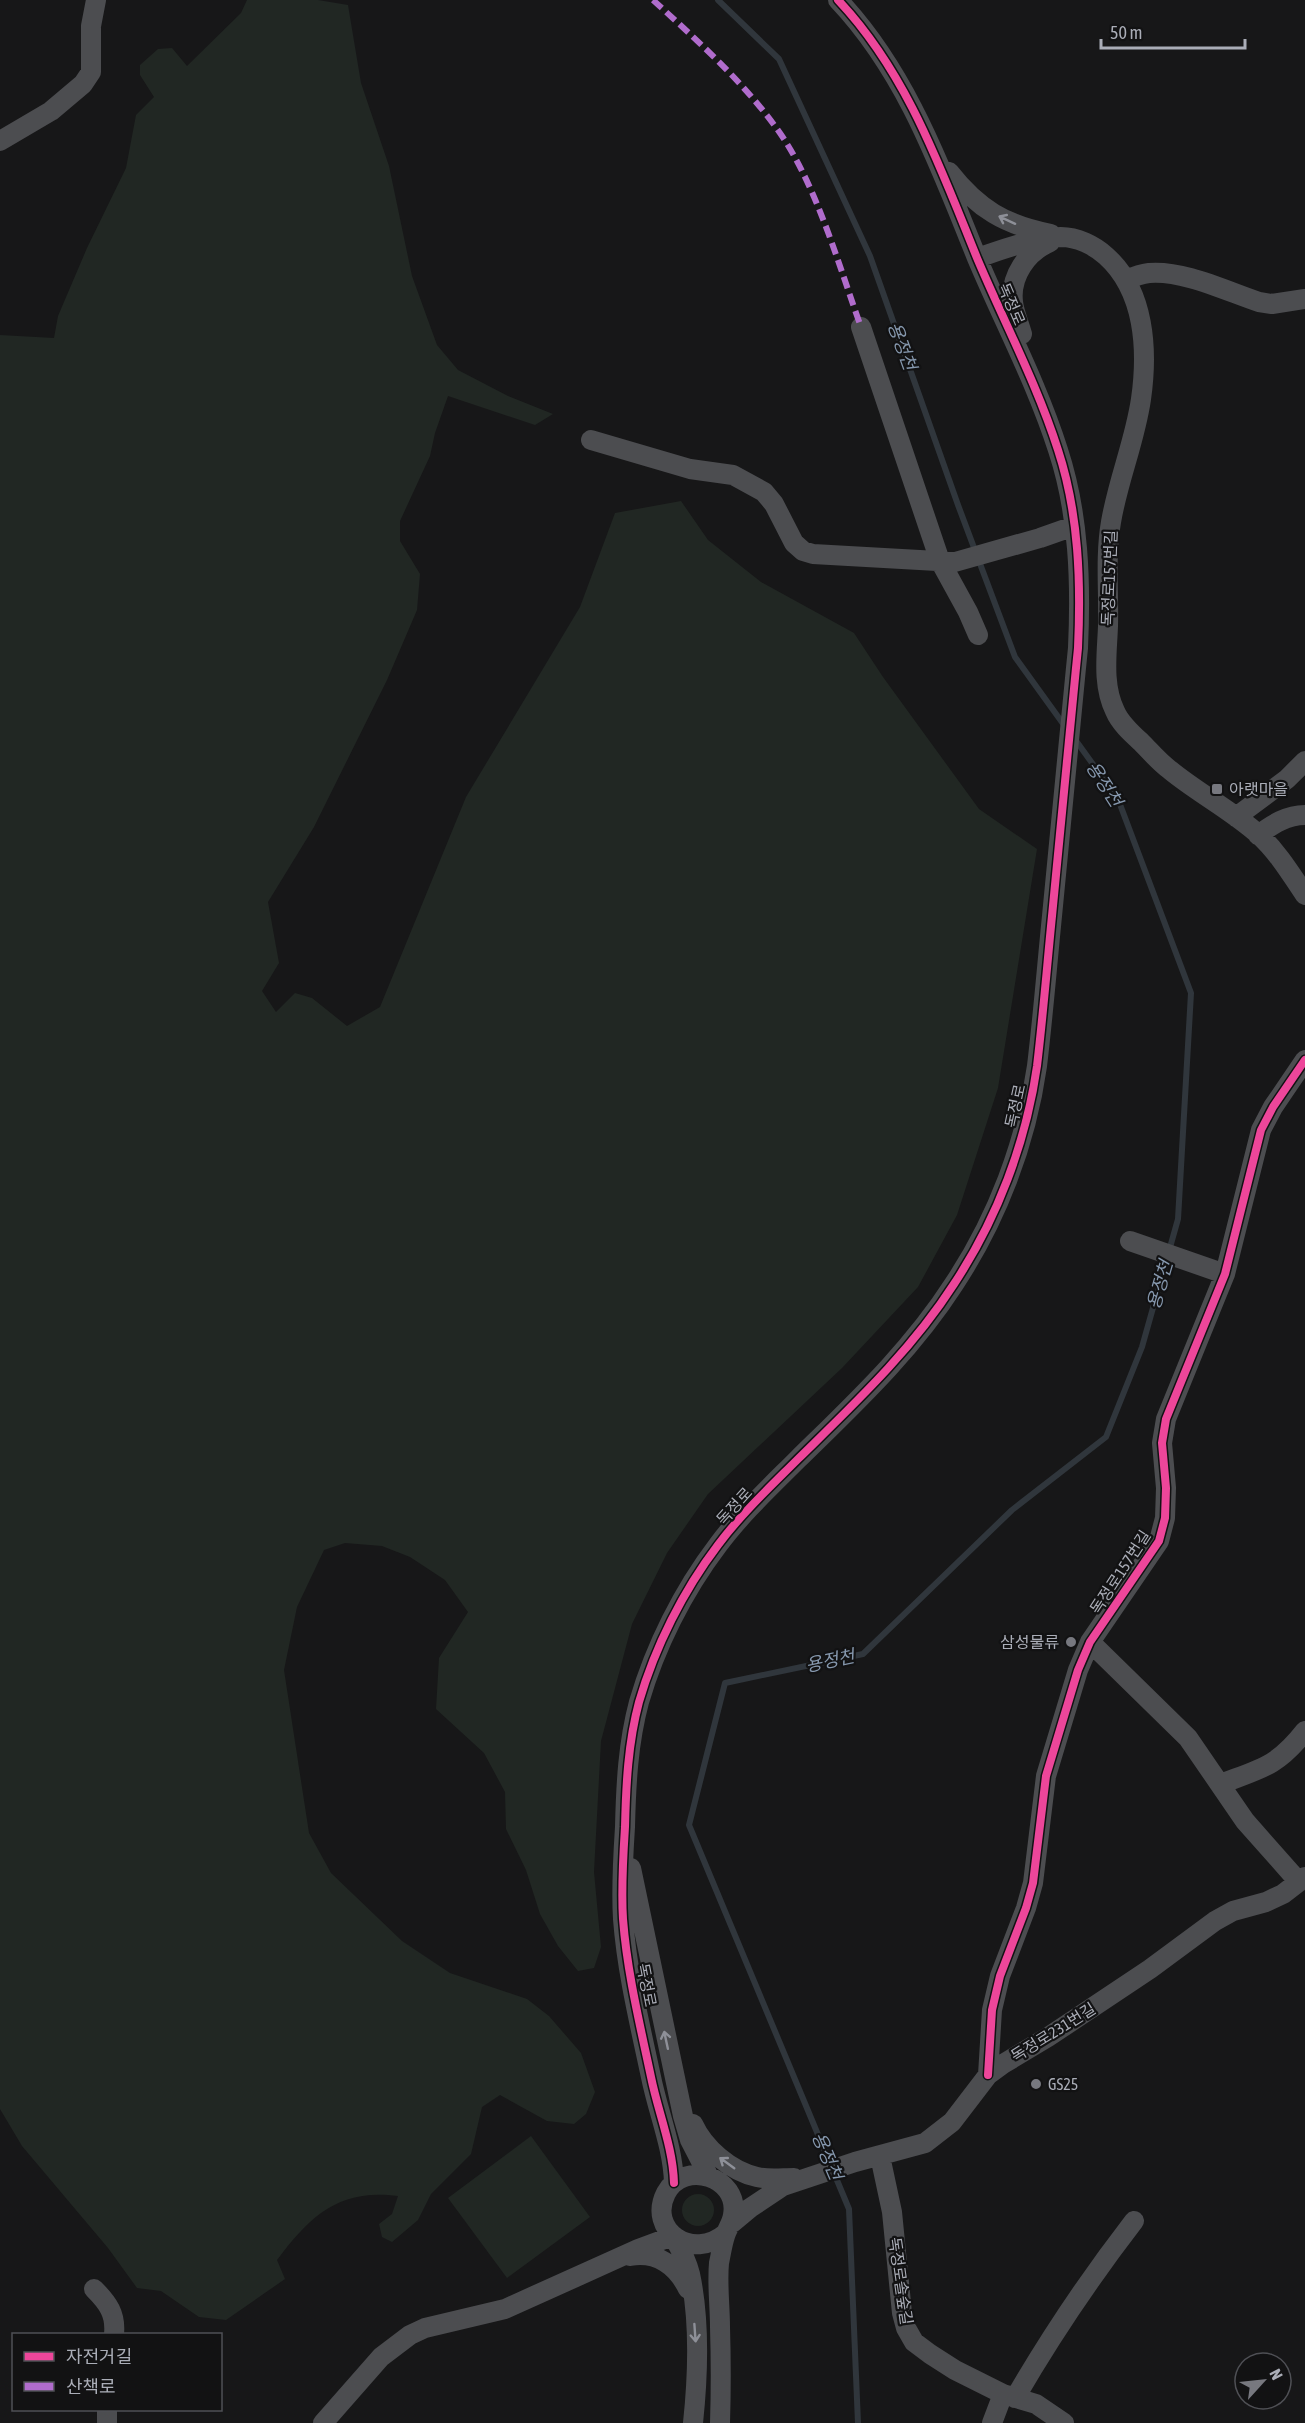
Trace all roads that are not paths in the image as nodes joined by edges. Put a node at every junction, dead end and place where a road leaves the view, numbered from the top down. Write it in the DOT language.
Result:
graph roads {
  1 [pos="96,0"];
  2 [pos="838,0"];
  3 [pos="0,141"];
  4 [pos="937,156"];
  5 [pos="1063,237"];
  6 [pos="977,258"];
  7 [pos="1126,280"];
  8 [pos="1305,298"];
  9 [pos="861,327"];
  10 [pos="1045,414"];
  11 [pos="591,440"];
  12 [pos="1074,526"];
  13 [pos="947,561"];
  14 [pos="978,635"];
  15 [pos="1304,763"];
  16 [pos="1305,815"];
  17 [pos="1236,817"];
  18 [pos="1258,834"];
  19 [pos="1305,895"];
  20 [pos="1305,1060"];
  21 [pos="1130,1241"];
  22 [pos="1225,1274"];
  23 [pos="1090,1642"];
  24 [pos="1305,1731"];
  25 [pos="1220,1784"];
  26 [pos="625,1827"];
  27 [pos="1302,1879"];
  28 [pos="988,2075"];
  29 [pos="675,2084"];
  30 [pos="880,2156"];
  31 [pos="714,2178"];
  32 [pos="803,2178"];
  33 [pos="674,2183"];
  34 [pos="663,2204"];
  35 [pos="1134,2221"];
  36 [pos="729,2228"];
  37 [pos="673,2236"];
  38 [pos="616,2259"];
  39 [pos="94,2289"];
  40 [pos="693,2298"];
  41 [pos="114,2333"];
  42 [pos="1009,2396"];
  43 [pos="323,2423"];
  44 [pos="693,2423"];
  45 [pos="720,2423"];
  46 [pos="992,2423"];
  47 [pos="1064,2423"];
  1 -- 3 [label="street"];
  2 -- 4 [label="street, 독정로"];
  5 -- 4 [label="street, one-way"];
  4 -- 6 [label="street, 독정로"];
  5 -- 6 [label="street, 독정로157번길"];
  5 -- 7 [label="street, 독정로157번길"];
  5 -- 10 [label="street"];
  6 -- 10 [label="street, 독정로"];
  7 -- 8 [label="street"];
  7 -- 17 [label="street, 독정로157번길"];
  9 -- 13 [label="street"];
  10 -- 12 [label="street, 독정로"];
  11 -- 13 [label="street"];
  12 -- 13 [label="street"];
  12 -- 26 [label="street, 독정로"];
  13 -- 14 [label="street"];
  15 -- 17 [label="street"];
  16 -- 18 [label="street"];
  17 -- 18 [label="street, 독정로157번길"];
  18 -- 19 [label="street, 독정로157번길"];
  20 -- 22 [label="street, 독정로157번길"];
  21 -- 22 [label="street"];
  22 -- 23 [label="street, 독정로157번길"];
  23 -- 25 [label="street"];
  23 -- 28 [label="street, 독정로157번길"];
  24 -- 25 [label="street"];
  25 -- 27 [label="street"];
  29 -- 26 [label="street, 독정로, one-way"];
  26 -- 33 [label="street, 독정로"];
  27 -- 28 [label="street, 독정로231번길"];
  28 -- 30 [label="street, 독정로231번길"];
  29 -- 31 [label="street, 독정로"];
  32 -- 29 [label="street, one-way"];
  30 -- 32 [label="street, 독정로231번길"];
  30 -- 42 [label="street, 독정로솔숲길"];
  31 -- 32 [label="street"];
  31 -- 33 [label="street"];
  31 -- 36 [label="street"];
  32 -- 36 [label="street"];
  33 -- 34 [label="street"];
  34 -- 37 [label="street"];
  34 -- 38 [label="street"];
  35 -- 42 [label="street"];
  36 -- 37 [label="street"];
  36 -- 45 [label="street"];
  37 -- 38 [label="street"];
  37 -- 40 [label="street"];
  38 -- 40 [label="street"];
  38 -- 43 [label="street"];
  39 -- 41 [label="street"];
  40 -- 44 [label="street, one-way"];
  42 -- 46 [label="street"];
  42 -- 47 [label="street, 독정로솔숲길"];
}
